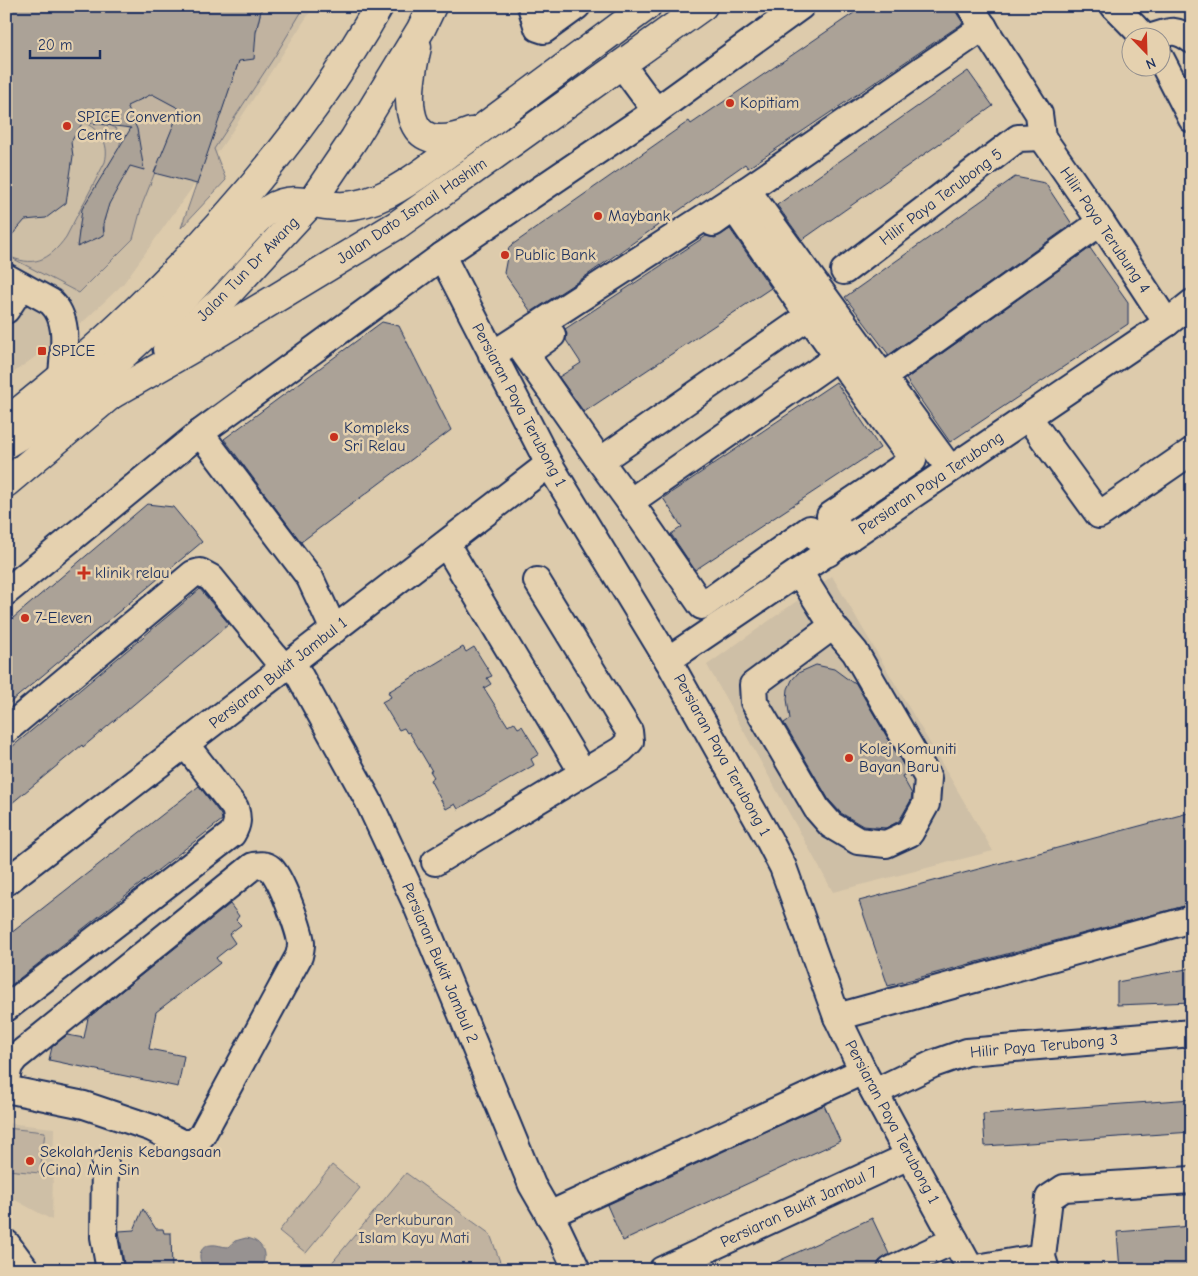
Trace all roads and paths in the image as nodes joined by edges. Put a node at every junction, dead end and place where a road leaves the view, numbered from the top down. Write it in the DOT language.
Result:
graph roads {
  1 [pos="379,6"];
  2 [pos="531,6"];
  3 [pos="578,6"];
  4 [pos="647,6"];
  5 [pos="703,6"];
  6 [pos="801,6"];
  7 [pos="1114,6"];
  8 [pos="427,17"];
  9 [pos="977,17"];
  10 [pos="1135,28"];
  11 [pos="1170,32"];
  12 [pos="1192,40"];
  13 [pos="622,65"];
  14 [pos="1170,76"];
  15 [pos="656,111"];
  16 [pos="1192,119"];
  17 [pos="487,125"];
  18 [pos="1042,137"];
  19 [pos="747,190"];
  20 [pos="310,204"];
  21 [pos="1101,222"];
  22 [pos="442,256"];
  23 [pos="844,271"];
  24 [pos="14,281"];
  25 [pos="1192,303"];
  26 [pos="6,310"];
  27 [pos="809,316"];
  28 [pos="1167,323"];
  29 [pos="492,355"];
  30 [pos="838,356"];
  31 [pos="62,376"];
  32 [pos="883,377"];
  33 [pos="109,396"];
  34 [pos="1028,417"];
  35 [pos="6,422"];
  36 [pos="200,433"];
  37 [pos="6,444"];
  38 [pos="1192,450"];
  39 [pos="600,461"];
  40 [pos="549,464"];
  41 [pos="950,469"];
  42 [pos="6,483"];
  43 [pos="630,502"];
  44 [pos="446,544"];
  45 [pos="837,546"];
  46 [pos="799,572"];
  47 [pos="537,581"];
  48 [pos="6,592"];
  49 [pos="833,626"];
  50 [pos="334,630"];
  51 [pos="668,660"];
  52 [pos="288,665"];
  53 [pos="6,730"];
  54 [pos="185,744"];
  55 [pos="583,773"];
  56 [pos="435,862"];
  57 [pos="6,882"];
  58 [pos="1192,919"];
  59 [pos="6,1008"];
  60 [pos="837,1017"];
  61 [pos="1192,1033"];
  62 [pos="6,1079"];
  63 [pos="869,1082"];
  64 [pos="6,1089"];
  65 [pos="909,1156"];
  66 [pos="104,1163"];
  67 [pos="1192,1180"];
  68 [pos="549,1215"];
  69 [pos="955,1240"];
  70 [pos="6,1243"];
  71 [pos="1044,1263"];
  72 [pos="971,1269"];
  73 [pos="26,1270"];
  74 [pos="110,1270"];
  75 [pos="577,1270"];
  76 [pos="662,1270"];
  77 [pos="891,1270"];
  1 -- 31 [label="main road"];
  2 -- 3 [label="street"];
  4 -- 17 [label="main road, Jalan Dato Ismail Hashim"];
  5 -- 13 [label="main road, Jalan Dato Ismail Hashim"];
  6 -- 15 [label="street"];
  7 -- 10 [label="street"];
  8 -- 17 [label="main road"];
  8 -- 20 [label="main road, Jalan Tun Dr Awang"];
  9 -- 18 [label="street"];
  9 -- 19 [label="street"];
  11 -- 12 [label="street"];
  13 -- 15 [label="street"];
  13 -- 33 [label="main road, Jalan Dato Ismail Hashim"];
  14 -- 16 [label="street"];
  15 -- 22 [label="street"];
  17 -- 20 [label="main road, Jalan Dato Ismail Hashim"];
  18 -- 21 [label="street, Hilir Paya Terubung 4"];
  18 -- 23 [label="street, Hilir Paya Terubong 5"];
  19 -- 29 [label="street"];
  19 -- 32 [label="street"];
  20 -- 33 [label="main road, Jalan Tun Dr Awang"];
  20 -- 37 [label="main road, Jalan Dato Ismail Hashim"];
  21 -- 28 [label="street, Hilir Paya Terubung 4"];
  21 -- 32 [label="street"];
  22 -- 29 [label="street, Persiaran Paya Terubong 1"];
  22 -- 36 [label="street"];
  24 -- 26 [label="street"];
  24 -- 31 [label="street"];
  25 -- 28 [label="street, Persiaran Paya Terubong"];
  27 -- 30 [label="street"];
  27 -- 39 [label="street"];
  27 -- 39 [label="street"];
  28 -- 34 [label="street, Persiaran Paya Terubong"];
  29 -- 40 [label="street, Persiaran Paya Terubong 1"];
  30 -- 43 [label="street"];
  30 -- 45 [label="street"];
  31 -- 35 [label="main road"];
  32 -- 41 [label="street"];
  33 -- 42 [label="main road, Jalan Tun Dr Awang"];
  34 -- 38 [label="street"];
  34 -- 41 [label="street, Persiaran Paya Terubong"];
  36 -- 48 [label="street"];
  36 -- 50 [label="street"];
  39 -- 43 [label="street"];
  40 -- 44 [label="street, Persiaran Bukit Jambul 1"];
  40 -- 51 [label="street, Persiaran Paya Terubong 1"];
  41 -- 45 [label="street, Persiaran Paya Terubong"];
  43 -- 45 [label="street"];
  44 -- 50 [label="street, Persiaran Bukit Jambul 1"];
  44 -- 55 [label="street"];
  45 -- 46 [label="street, Persiaran Paya Terubong"];
  46 -- 49 [label="street"];
  46 -- 51 [label="street, Persiaran Paya Terubong"];
  47 -- 55 [label="street"];
  49 -- 49 [label="street"];
  50 -- 52 [label="street, Persiaran Bukit Jambul 1"];
  51 -- 60 [label="street, Persiaran Paya Terubong 1"];
  52 -- 53 [label="street, Persiaran Bukit Jambul 2"];
  52 -- 54 [label="street, Persiaran Bukit Jambul 1"];
  52 -- 68 [label="street, Persiaran Bukit Jambul 2"];
  54 -- 57 [label="street, Persiaran Bukit Jambul 1"];
  54 -- 59 [label="street"];
  55 -- 56 [label="street"];
  58 -- 60 [label="street"];
  60 -- 63 [label="street, Persiaran Paya Terubong 1"];
  61 -- 63 [label="street, Hilir Paya Terubong 3"];
  62 -- 64 [label="street"];
  63 -- 65 [label="street, Persiaran Paya Terubong 1"];
  63 -- 68 [label="street, Hilir Paya Terubong 3"];
  65 -- 69 [label="street, Persiaran Paya Terubong 1"];
  65 -- 76 [label="street, Persiaran Bukit Jambul 7"];
  66 -- 74 [label="street"];
  67 -- 71 [label="street"];
  68 -- 75 [label="street, Persiaran Bukit Jambul 2"];
  69 -- 72 [label="street, Persiaran Paya Terubong 1"];
  69 -- 77 [label="street"];
  70 -- 73 [label="street"];
  71 -- 72 [label="street"];
}
